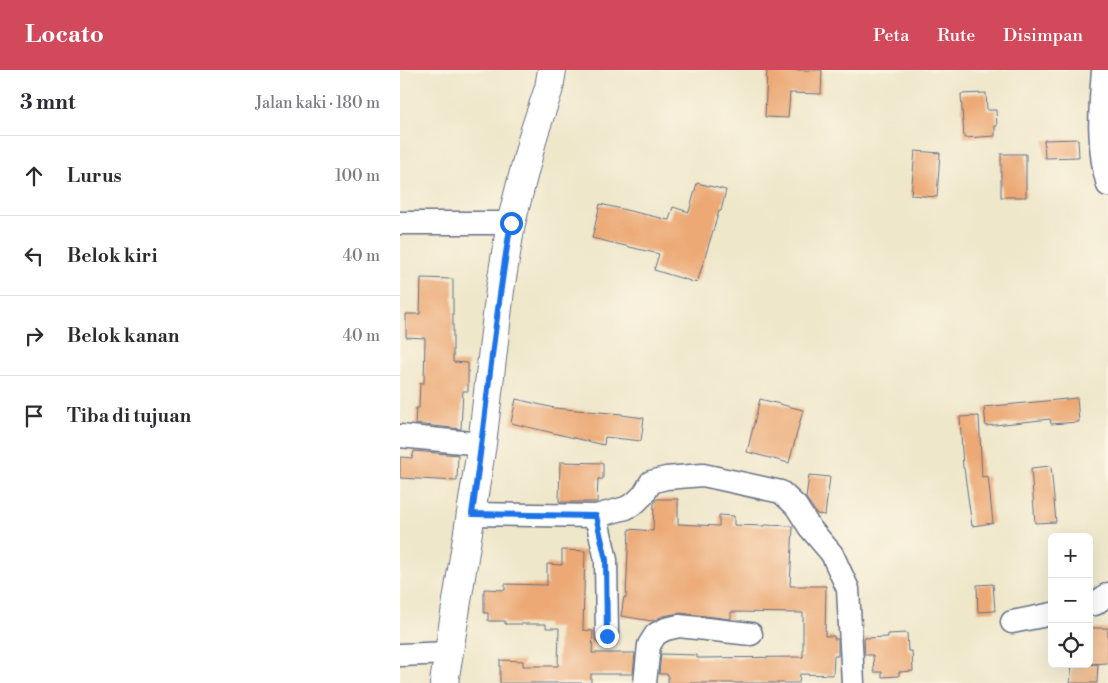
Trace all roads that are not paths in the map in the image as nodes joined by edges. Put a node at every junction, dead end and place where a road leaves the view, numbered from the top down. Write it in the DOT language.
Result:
graph roads {
  1 [pos="1103,70"];
  2 [pos="551,79"];
  3 [pos="1107,181"];
  4 [pos="400,222"];
  5 [pos="511,223"];
  6 [pos="400,436"];
  7 [pos="482,444"];
  8 [pos="472,514"];
  9 [pos="596,516"];
  10 [pos="1108,594"];
  11 [pos="1093,604"];
  12 [pos="1048,615"];
  13 [pos="1012,622"];
  14 [pos="752,634"];
  15 [pos="607,636"];
  16 [pos="449,654"];
  17 [pos="400,655"];
  18 [pos="444,683"];
  19 [pos="645,683"];
  20 [pos="853,683"];
  1 -- 3 [label="street"];
  2 -- 5 [label="street"];
  4 -- 5 [label="street"];
  5 -- 7 [label="street"];
  6 -- 7 [label="street"];
  7 -- 8 [label="street"];
  8 -- 9 [label="street"];
  8 -- 16 [label="street"];
  9 -- 15 [label="street"];
  9 -- 20 [label="street"];
  10 -- 11 [label="street"];
  12 -- 13 [label="street"];
  14 -- 19 [label="street"];
  16 -- 17 [label="street"];
  16 -- 18 [label="street"];
}
